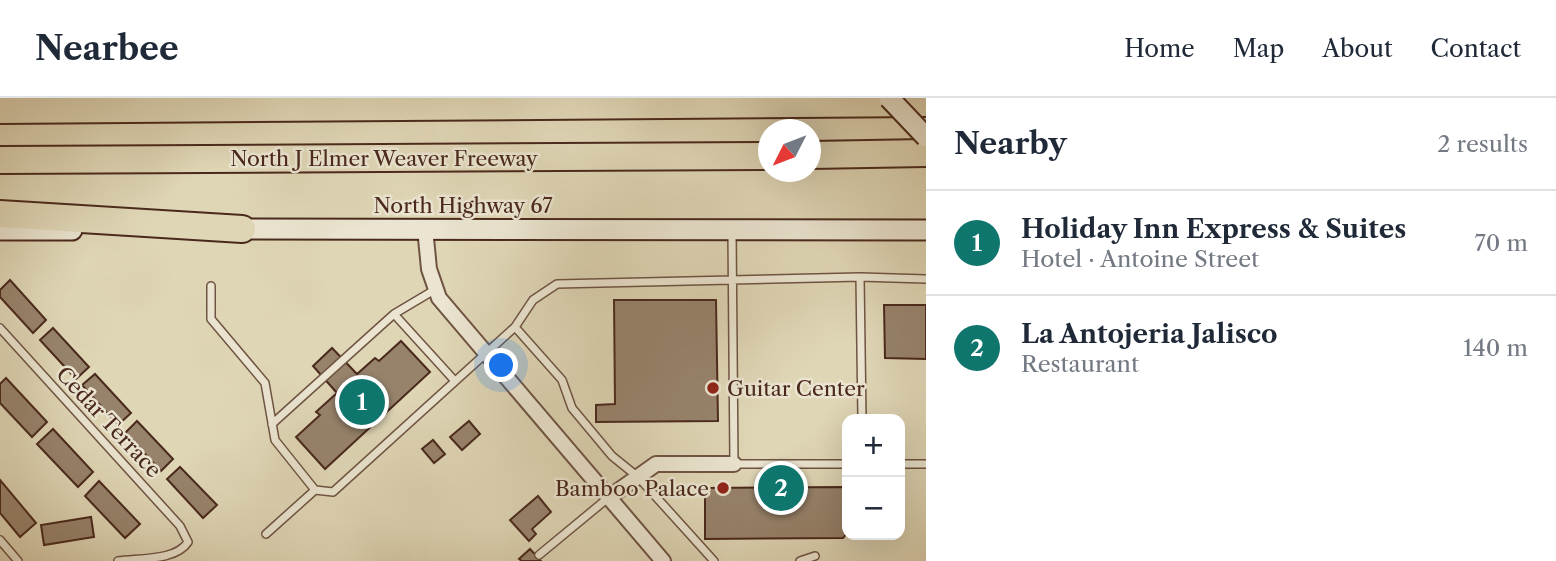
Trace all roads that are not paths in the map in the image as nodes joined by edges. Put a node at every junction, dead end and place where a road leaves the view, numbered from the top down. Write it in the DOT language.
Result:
graph roads {
  1 [pos="888,98"];
  2 [pos="926,103"];
  3 [pos="0,110"];
  4 [pos="926,137"];
  5 [pos="926,153"];
  6 [pos="821,155"];
  7 [pos="758,156"];
  8 [pos="0,160"];
  9 [pos="0,214"];
  10 [pos="425,228"];
  11 [pos="732,228"];
  12 [pos="242,229"];
  13 [pos="0,230"];
  14 [pos="926,230"];
  15 [pos="860,277"];
  16 [pos="926,279"];
  17 [pos="732,280"];
  18 [pos="211,286"];
  19 [pos="436,289"];
  20 [pos="394,314"];
  21 [pos="514,327"];
  22 [pos="0,328"];
  23 [pos="483,353"];
  24 [pos="454,380"];
  25 [pos="862,414"];
  26 [pos="272,424"];
  27 [pos="734,464"];
  28 [pos="842,464"];
  29 [pos="905,464"];
  30 [pos="926,464"];
  31 [pos="638,477"];
  32 [pos="315,490"];
  33 [pos="608,498"];
  34 [pos="266,534"];
  35 [pos="0,540"];
  36 [pos="538,555"];
  37 [pos="815,556"];
  38 [pos="18,561"];
  39 [pos="118,561"];
  40 [pos="663,561"];
  41 [pos="714,561"];
  42 [pos="800,561"];
  1 -- 4 [label="main road, bridge"];
  2 -- 3 [label="highway"];
  5 -- 6 [label="highway"];
  7 -- 8 [label="highway, North J Elmer Weaver Freeway"];
  9 -- 12 [label="highway"];
  10 -- 11 [label="main road, North Highway 67"];
  10 -- 12 [label="main road, North Highway 67"];
  10 -- 19 [label="street"];
  11 -- 14 [label="main road, North Highway 67"];
  11 -- 17 [label="lane"];
  12 -- 13 [label="main road, North Highway 67"];
  15 -- 16 [label="lane"];
  15 -- 17 [label="lane"];
  15 -- 25 [label="lane"];
  17 -- 21 [label="lane"];
  17 -- 27 [label="lane"];
  18 -- 26 [label="lane"];
  19 -- 20 [label="lane"];
  19 -- 23 [label="street"];
  20 -- 24 [label="lane"];
  20 -- 26 [label="lane"];
  21 -- 23 [label="lane"];
  21 -- 31 [label="lane"];
  22 -- 39 [label="lane, Cedar Terrace"];
  23 -- 24 [label="lane"];
  23 -- 33 [label="street"];
  24 -- 32 [label="lane"];
  26 -- 32 [label="lane"];
  27 -- 28 [label="lane"];
  27 -- 31 [label="street"];
  29 -- 30 [label="lane"];
  31 -- 33 [label="street"];
  31 -- 41 [label="lane"];
  32 -- 34 [label="lane"];
  33 -- 36 [label="lane"];
  33 -- 40 [label="street"];
  35 -- 38 [label="lane"];
  37 -- 42 [label="lane"];
}
